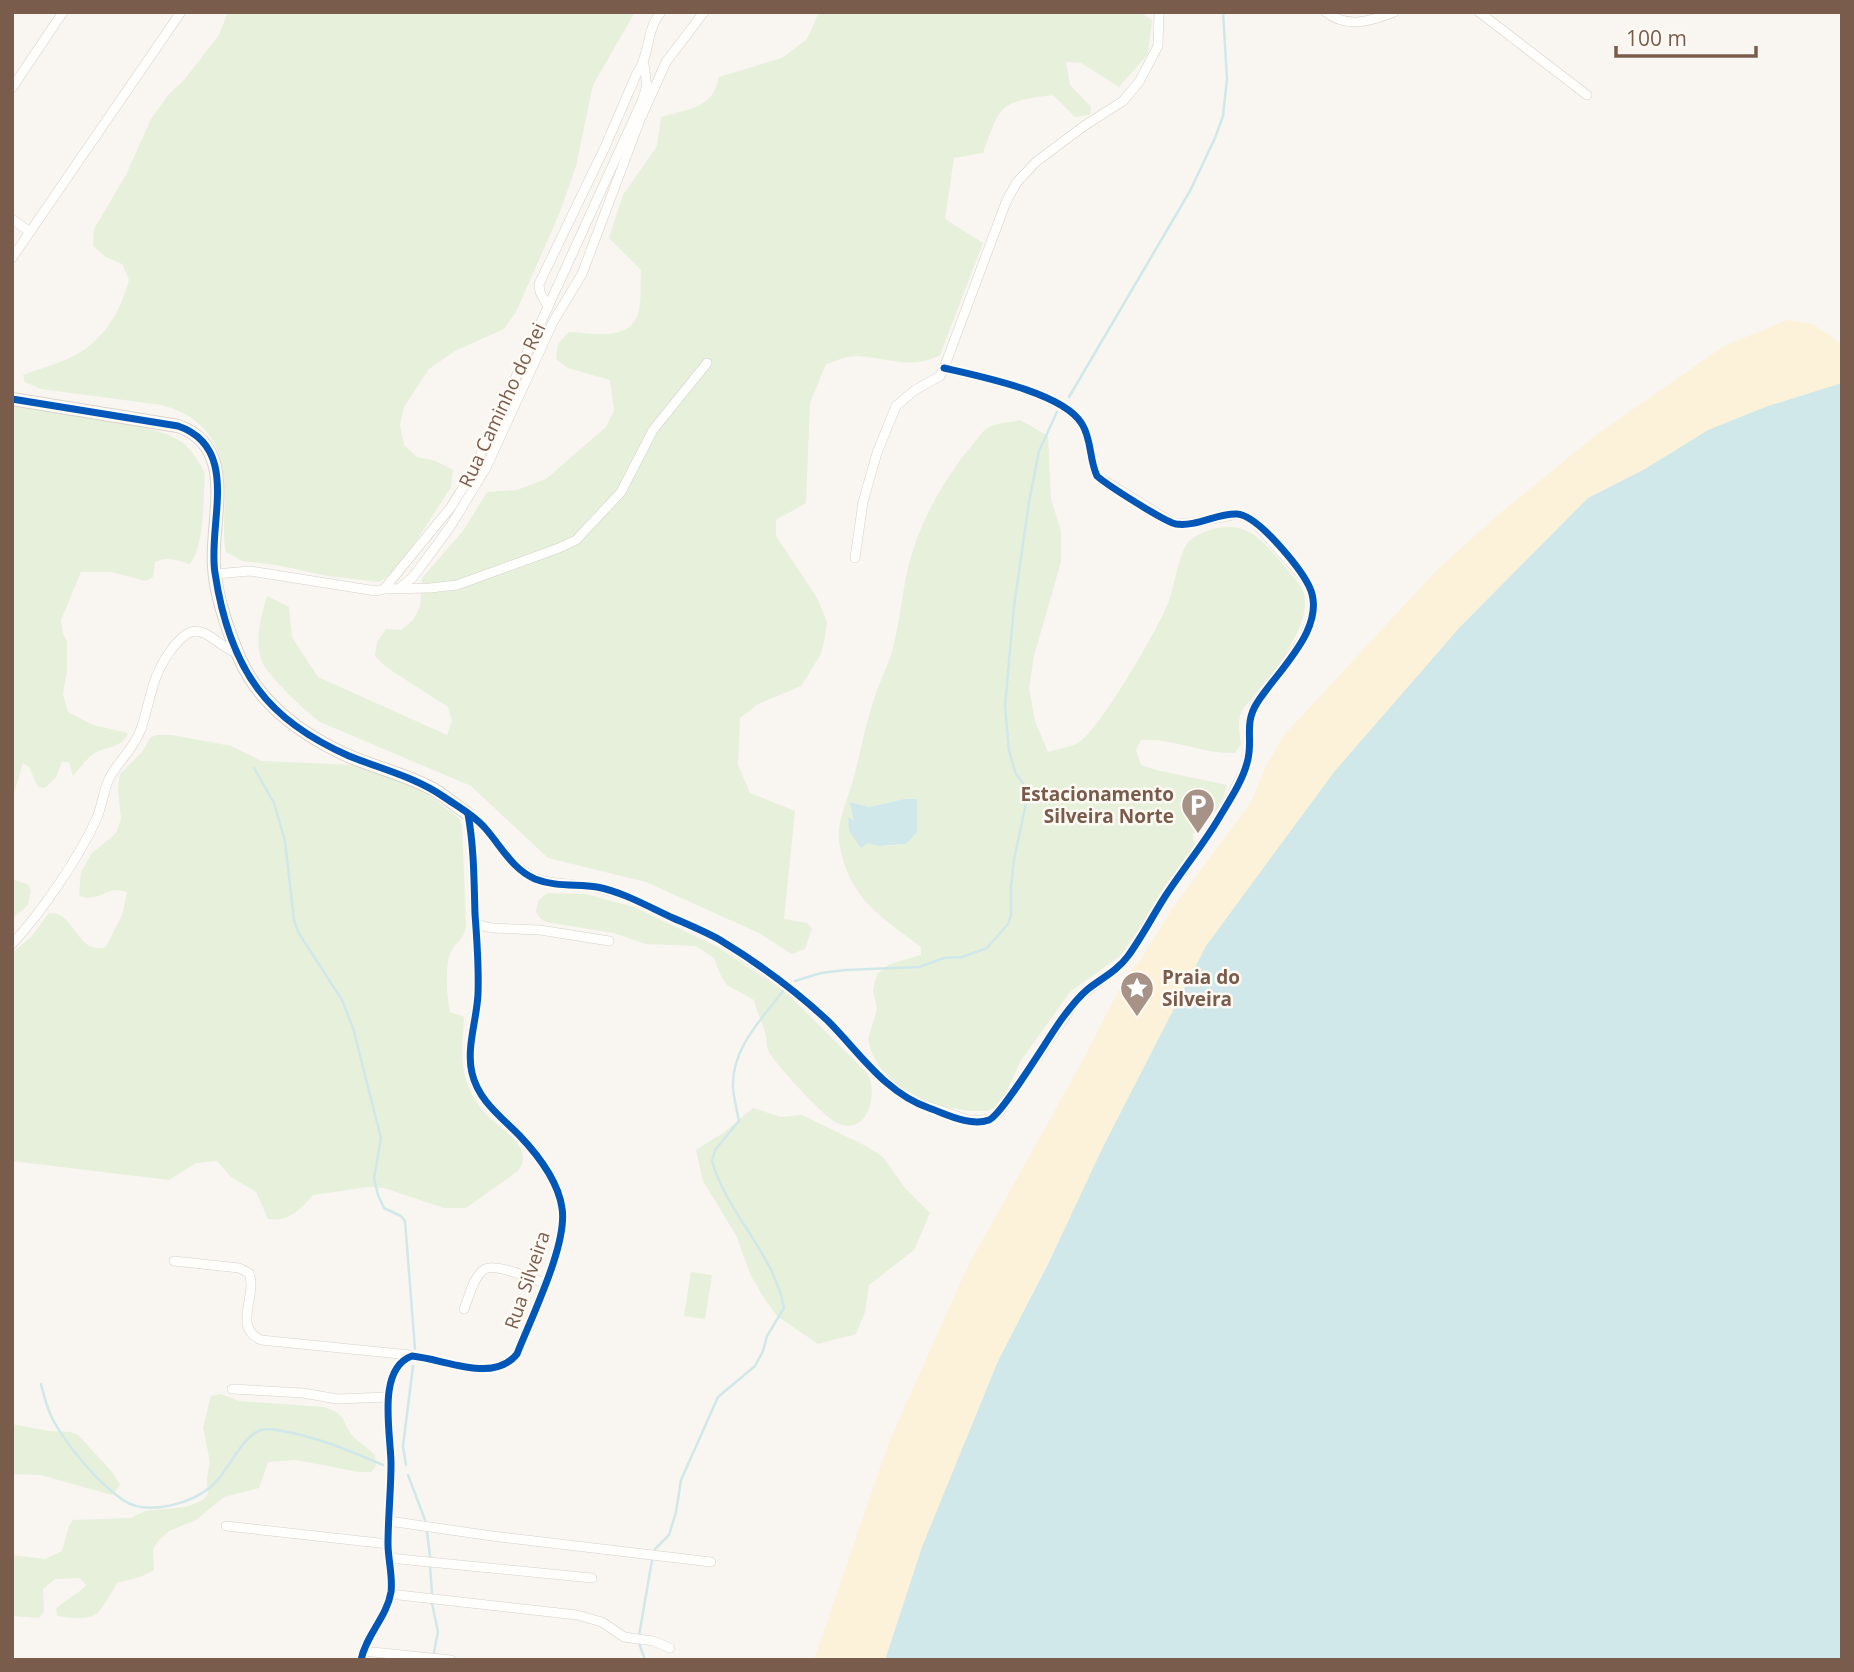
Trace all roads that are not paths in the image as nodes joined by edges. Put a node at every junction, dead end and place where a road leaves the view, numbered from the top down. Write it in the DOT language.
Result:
graph roads {
  1 [pos="63,12"];
  2 [pos="181,12"];
  3 [pos="661,12"];
  4 [pos="704,12"];
  5 [pos="1159,12"];
  6 [pos="1326,12"];
  7 [pos="1394,12"];
  8 [pos="1479,12"];
  9 [pos="644,65"];
  10 [pos="12,88"];
  11 [pos="1587,95"];
  12 [pos="12,219"];
  13 [pos="30,232"];
  14 [pos="12,258"];
  15 [pos="548,307"];
  16 [pos="707,363"];
  17 [pos="944,368"];
  18 [pos="12,399"];
  19 [pos="855,558"];
  20 [pos="215,574"];
  21 [pos="401,587"];
  22 [pos="384,589"];
  23 [pos="237,653"];
  24 [pos="468,814"];
  25 [pos="476,925"];
  26 [pos="609,941"];
  27 [pos="12,944"];
  28 [pos="174,1261"];
  29 [pos="545,1283"];
  30 [pos="464,1309"];
  31 [pos="412,1356"];
  32 [pos="232,1389"];
  33 [pos="388,1397"];
  34 [pos="389,1521"];
  35 [pos="226,1526"];
  36 [pos="388,1544"];
  37 [pos="389,1558"];
  38 [pos="711,1562"];
  39 [pos="593,1578"];
  40 [pos="390,1594"];
  41 [pos="670,1648"];
  42 [pos="362,1655"];
  43 [pos="451,1660"];
  1 -- 10 [label="street"];
  2 -- 13 [label="street"];
  3 -- 9 [label="street, Rua Caminho do Rei"];
  4 -- 21 [label="street"];
  5 -- 17 [label="street"];
  6 -- 7 [label="street"];
  8 -- 11 [label="street"];
  9 -- 15 [label="street"];
  9 -- 15 [label="street, Rua Caminho do Rei"];
  12 -- 13 [label="street"];
  13 -- 14 [label="street"];
  15 -- 22 [label="street, Rua Caminho do Rei"];
  16 -- 21 [label="street"];
  17 -- 19 [label="street"];
  17 -- 24 [label="street"];
  18 -- 20 [label="street"];
  20 -- 22 [label="street"];
  20 -- 23 [label="street"];
  21 -- 22 [label="street"];
  23 -- 24 [label="street"];
  23 -- 27 [label="street"];
  24 -- 25 [label="street, Rua Silveira"];
  25 -- 26 [label="street"];
  25 -- 29 [label="street, Rua Silveira"];
  28 -- 31 [label="street"];
  29 -- 30 [label="street"];
  29 -- 31 [label="street, Rua Silveira"];
  31 -- 33 [label="street"];
  32 -- 33 [label="street"];
  33 -- 34 [label="street"];
  34 -- 36 [label="street"];
  34 -- 38 [label="street"];
  35 -- 36 [label="street"];
  36 -- 37 [label="street"];
  37 -- 39 [label="street"];
  37 -- 40 [label="street"];
  40 -- 41 [label="street"];
  40 -- 42 [label="street"];
  42 -- 43 [label="street"];
}
